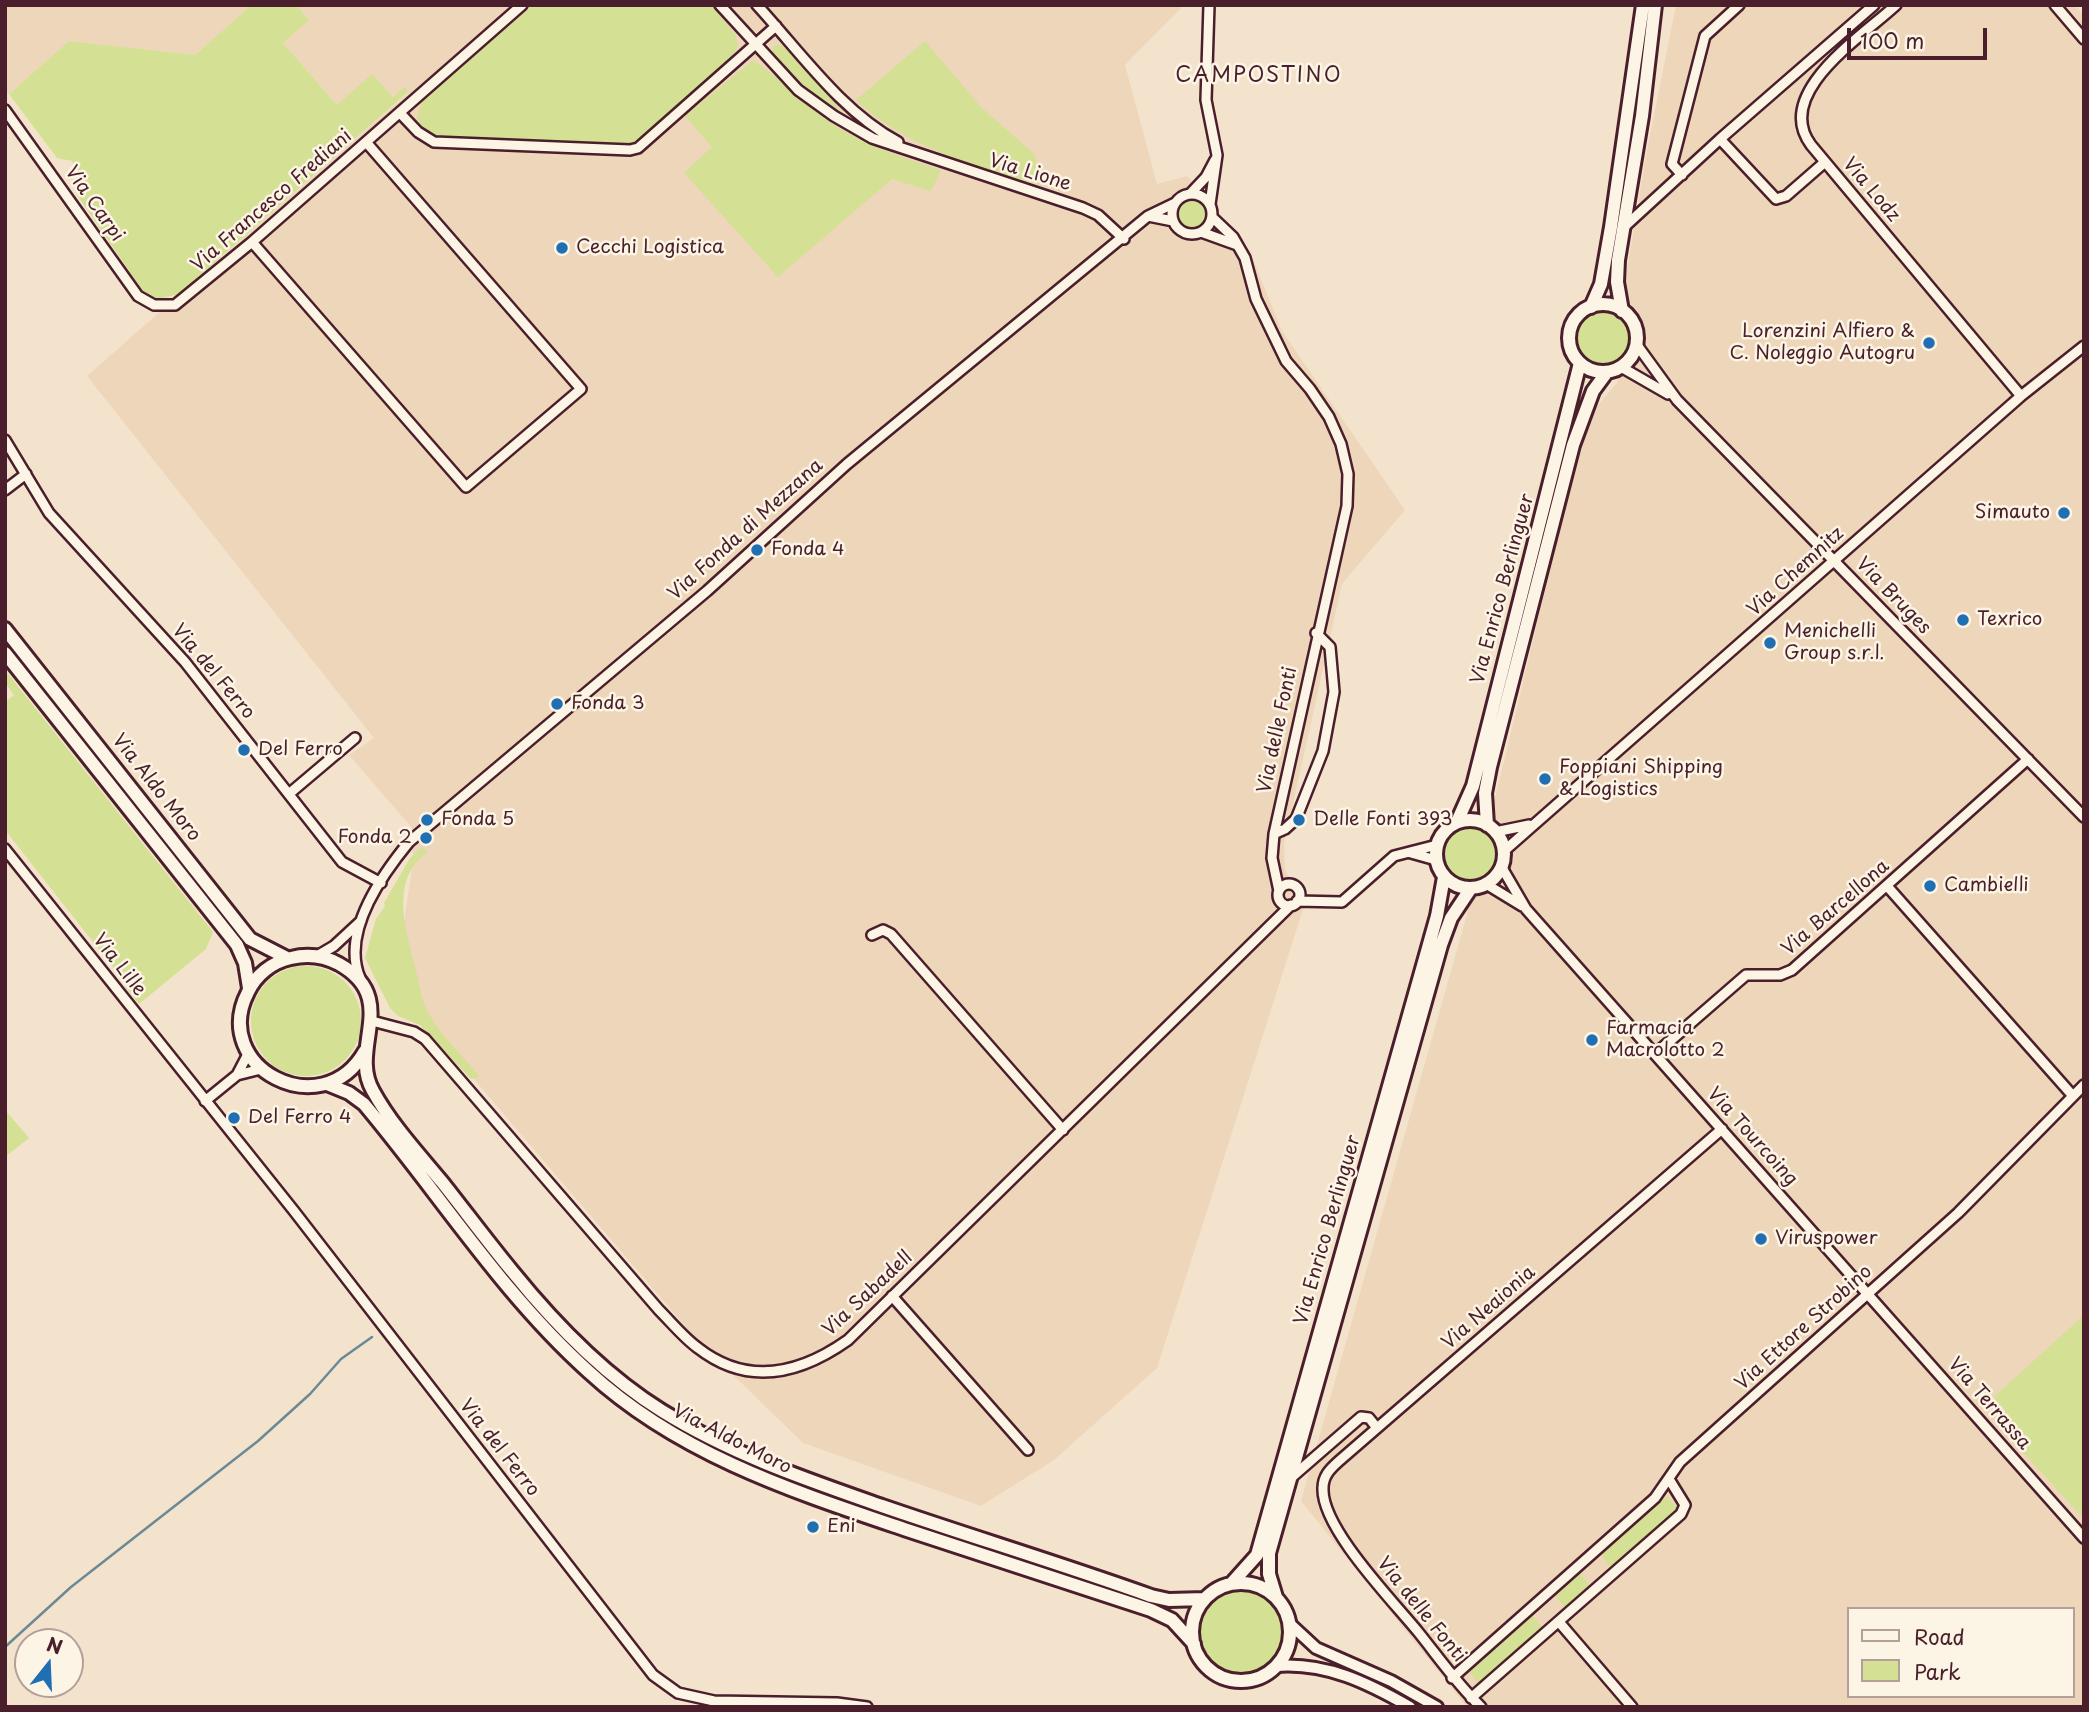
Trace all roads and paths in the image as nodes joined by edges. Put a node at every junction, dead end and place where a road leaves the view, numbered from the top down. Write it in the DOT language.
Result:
graph roads {
  1 [pos="522,5"];
  2 [pos="720,5"];
  3 [pos="757,5"];
  4 [pos="1209,5"];
  5 [pos="1643,5"];
  6 [pos="1656,5"];
  7 [pos="1739,5"];
  8 [pos="1874,5"];
  9 [pos="1896,5"];
  10 [pos="2055,5"];
  11 [pos="776,26"];
  12 [pos="2084,39"];
  13 [pos="755,45"];
  14 [pos="5,110"];
  15 [pos="400,113"];
  16 [pos="1720,139"];
  17 [pos="366,142"];
  18 [pos="918,153"];
  19 [pos="1217,155"];
  20 [pos="1825,162"];
  21 [pos="1682,175"];
  22 [pos="1190,194"];
  23 [pos="1175,203"];
  24 [pos="1210,204"];
  25 [pos="1148,216"];
  26 [pos="1212,217"];
  27 [pos="1173,221"];
  28 [pos="1622,229"];
  29 [pos="1201,232"];
  30 [pos="1124,239"];
  31 [pos="252,242"];
  32 [pos="1238,246"];
  33 [pos="162,306"];
  34 [pos="1591,307"];
  35 [pos="1622,311"];
  36 [pos="1637,345"];
  37 [pos="2084,346"];
  38 [pos="1580,363"];
  39 [pos="1621,367"];
  40 [pos="1607,372"];
  41 [pos="2021,396"];
  42 [pos="1677,400"];
  43 [pos="5,440"];
  44 [pos="26,474"];
  45 [pos="5,491"];
  46 [pos="1835,560"];
  47 [pos="5,629"];
  48 [pos="1316,633"];
  49 [pos="5,653"];
  50 [pos="355,738"];
  51 [pos="2028,759"];
  52 [pos="290,793"];
  53 [pos="2084,817"];
  54 [pos="1457,822"];
  55 [pos="1531,824"];
  56 [pos="1491,828"];
  57 [pos="1274,834"];
  58 [pos="1437,845"];
  59 [pos="5,849"];
  60 [pos="1504,851"];
  61 [pos="1409,852"];
  62 [pos="1436,860"];
  63 [pos="1502,866"];
  64 [pos="1444,877"];
  65 [pos="381,883"];
  66 [pos="1486,884"];
  67 [pos="1887,886"];
  68 [pos="1471,888"];
  69 [pos="1282,892"];
  70 [pos="1296,899"];
  71 [pos="1526,909"];
  72 [pos="362,919"];
  73 [pos="1274,920"];
  74 [pos="872,935"];
  75 [pos="317,956"];
  76 [pos="287,958"];
  77 [pos="249,988"];
  78 [pos="364,990"];
  79 [pos="372,1021"];
  80 [pos="365,1051"];
  81 [pos="249,1052"];
  82 [pos="1655,1054"];
  83 [pos="261,1069"];
  84 [pos="237,1075"];
  85 [pos="327,1084"];
  86 [pos="2084,1085"];
  87 [pos="2073,1096"];
  88 [pos="205,1101"];
  89 [pos="1722,1129"];
  90 [pos="1063,1130"];
  91 [pos="1869,1294"];
  92 [pos="892,1296"];
  93 [pos="1377,1428"];
  94 [pos="1028,1450"];
  95 [pos="1290,1478"];
  96 [pos="1669,1479"];
  97 [pos="1339,1531"];
  98 [pos="2084,1538"];
  99 [pos="1231,1584"];
  100 [pos="1276,1597"];
  101 [pos="1205,1599"];
  102 [pos="1559,1622"];
  103 [pos="1289,1623"];
  104 [pos="1194,1644"];
  105 [pos="1276,1666"];
  106 [pos="1452,1678"];
  107 [pos="1471,1698"];
  108 [pos="867,1707"];
  109 [pos="1410,1707"];
  110 [pos="1437,1707"];
  111 [pos="1480,1707"];
  112 [pos="1632,1707"];
  1 -- 15 [label="street, Via Francesco Frediani"];
  2 -- 13 [label="street, Via Lione"];
  3 -- 11 [label="street, Via Lione"];
  4 -- 19 [label="street"];
  5 -- 34 [label="main road"];
  6 -- 28 [label="main road"];
  7 -- 21 [label="street"];
  8 -- 16 [label="street"];
  9 -- 20 [label="street, Via Lodz"];
  10 -- 12 [label="street"];
  11 -- 13 [label="street"];
  11 -- 18 [label="street, Via Lione"];
  13 -- 15 [label="street"];
  13 -- 18 [label="street, Via Lione"];
  14 -- 33 [label="street, Via Carpi"];
  15 -- 17 [label="street, Via Francesco Frediani"];
  16 -- 20 [label="street"];
  16 -- 21 [label="street"];
  17 -- 31 [label="street, Via Francesco Frediani"];
  17 -- 31 [label="street"];
  18 -- 30 [label="street, Via Lione"];
  19 -- 22 [label="street"];
  19 -- 24 [label="street"];
  20 -- 41 [label="street, Via Lodz"];
  21 -- 28 [label="street"];
  22 -- 23 [label="street"];
  22 -- 24 [label="street"];
  23 -- 25 [label="street, Via Fonda di Mezzana"];
  23 -- 27 [label="street"];
  24 -- 26 [label="street"];
  25 -- 27 [label="street"];
  25 -- 30 [label="street, Via Fonda di Mezzana"];
  26 -- 29 [label="street"];
  26 -- 32 [label="street, Via delle Fonti"];
  27 -- 29 [label="street"];
  28 -- 35 [label="main road"];
  29 -- 32 [label="street"];
  30 -- 65 [label="street, Via Fonda di Mezzana"];
  31 -- 33 [label="street, Via Francesco Frediani"];
  32 -- 48 [label="street, Via delle Fonti"];
  34 -- 35 [label="main road"];
  34 -- 38 [label="main road"];
  35 -- 36 [label="main road"];
  36 -- 39 [label="main road"];
  36 -- 42 [label="street, Via Bruges"];
  37 -- 41 [label="street, Via Chemnitz"];
  38 -- 40 [label="main road"];
  38 -- 54 [label="main road, Via Enrico Berlinguer"];
  39 -- 40 [label="main road"];
  39 -- 42 [label="street, Via Bruges"];
  40 -- 56 [label="main road, Via Enrico Berlinguer"];
  41 -- 46 [label="street, Via Chemnitz"];
  42 -- 46 [label="street, Via Bruges"];
  43 -- 44 [label="street, Via del Ferro"];
  44 -- 45 [label="street"];
  44 -- 52 [label="street, Via del Ferro"];
  46 -- 51 [label="street, Via Bruges"];
  46 -- 55 [label="street, Via Chemnitz"];
  47 -- 76 [label="main road, Via Aldo Moro"];
  48 -- 57 [label="street, Via delle Fonti"];
  48 -- 57 [label="street, Via delle Fonti"];
  49 -- 77 [label="main road, Via Aldo Moro"];
  50 -- 52 [label="street"];
  51 -- 53 [label="street, Via Bruges"];
  51 -- 67 [label="street, Via Barcellona"];
  52 -- 65 [label="street, Via del Ferro"];
  54 -- 56 [label="main road"];
  54 -- 58 [label="main road, Via Enrico Berlinguer"];
  55 -- 56 [label="street, Via Chemnitz"];
  55 -- 60 [label="street, Via Chemnitz"];
  56 -- 60 [label="main road, Via Enrico Berlinguer"];
  57 -- 69 [label="street, Via delle Fonti"];
  58 -- 61 [label="street"];
  58 -- 62 [label="main road"];
  59 -- 88 [label="street, Via Lille"];
  60 -- 63 [label="main road"];
  61 -- 62 [label="street"];
  61 -- 70 [label="street"];
  62 -- 64 [label="main road"];
  63 -- 66 [label="main road"];
  63 -- 71 [label="street, Via Tourcoing"];
  64 -- 68 [label="main road"];
  64 -- 99 [label="main road, Via Enrico Berlinguer"];
  65 -- 72 [label="street"];
  66 -- 68 [label="main road"];
  66 -- 71 [label="street, Via Tourcoing"];
  67 -- 82 [label="street, Via Barcellona"];
  67 -- 87 [label="street"];
  68 -- 95 [label="main road, Via Enrico Berlinguer"];
  69 -- 70 [label="street"];
  69 -- 70 [label="street"];
  69 -- 73 [label="street"];
  70 -- 73 [label="street, Via Sabadell"];
  71 -- 82 [label="street, Via Tourcoing"];
  72 -- 75 [label="street"];
  72 -- 78 [label="street"];
  73 -- 90 [label="street, Via Sabadell"];
  74 -- 90 [label="street"];
  75 -- 76 [label="main road"];
  75 -- 78 [label="main road"];
  76 -- 77 [label="main road"];
  77 -- 81 [label="main road, Via Aldo Moro"];
  78 -- 79 [label="main road, Via Aldo Moro"];
  79 -- 80 [label="main road, Via Aldo Moro"];
  79 -- 92 [label="street, Via Sabadell"];
  80 -- 85 [label="main road"];
  80 -- 101 [label="main road, Via Aldo Moro"];
  81 -- 83 [label="main road, Via Aldo Moro"];
  81 -- 84 [label="street"];
  82 -- 89 [label="street, Via Tourcoing"];
  83 -- 84 [label="street"];
  83 -- 85 [label="main road, Via Aldo Moro"];
  84 -- 88 [label="street"];
  85 -- 104 [label="main road, Via Aldo Moro"];
  86 -- 87 [label="street, Via Ettore Strobino"];
  87 -- 91 [label="street, Via Ettore Strobino"];
  88 -- 108 [label="street, Via del Ferro"];
  89 -- 91 [label="street, Via Tourcoing"];
  89 -- 93 [label="street, Via Neaionia"];
  90 -- 92 [label="street, Via Sabadell"];
  91 -- 96 [label="street, Via Ettore Strobino"];
  91 -- 98 [label="street, Via Terrassa"];
  92 -- 94 [label="street"];
  93 -- 95 [label="street"];
  93 -- 97 [label="street, Via Neaionia"];
  95 -- 100 [label="main road, Via Enrico Berlinguer"];
  96 -- 102 [label="street"];
  96 -- 106 [label="street, Via Ettore Strobino"];
  97 -- 106 [label="street, Via delle Fonti"];
  99 -- 100 [label="main road"];
  99 -- 101 [label="main road"];
  100 -- 103 [label="main road"];
  101 -- 104 [label="main road"];
  102 -- 107 [label="street"];
  102 -- 112 [label="street"];
  103 -- 105 [label="main road"];
  103 -- 110 [label="street"];
  104 -- 105 [label="main road"];
  105 -- 109 [label="street"];
  106 -- 107 [label="street, Via delle Fonti"];
  107 -- 111 [label="street, Via delle Fonti"];
}
